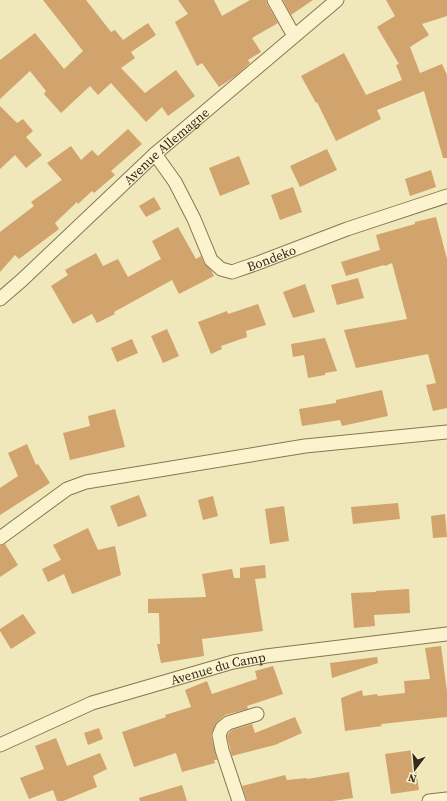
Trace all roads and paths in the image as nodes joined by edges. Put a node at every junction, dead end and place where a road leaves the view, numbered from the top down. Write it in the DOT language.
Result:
graph roads {
  1 [pos="274,0"];
  2 [pos="337,0"];
  3 [pos="294,36"];
  4 [pos="155,154"];
  5 [pos="447,196"];
  6 [pos="0,299"];
  7 [pos="447,432"];
  8 [pos="0,538"];
  9 [pos="447,634"];
  10 [pos="257,714"];
  11 [pos="0,745"];
  12 [pos="447,799"];
  13 [pos="238,801"];
  14 [pos="429,801"];
  1 -- 3 [label="street"];
  2 -- 3 [label="street, Avenue Allemagne"];
  3 -- 4 [label="street, Avenue Allemagne"];
  4 -- 5 [label="street, Bondeko"];
  4 -- 6 [label="street, Avenue Allemagne"];
  7 -- 8 [label="street"];
  9 -- 11 [label="street, Avenue du Camp"];
  10 -- 13 [label="street"];
  12 -- 14 [label="street"];
}
